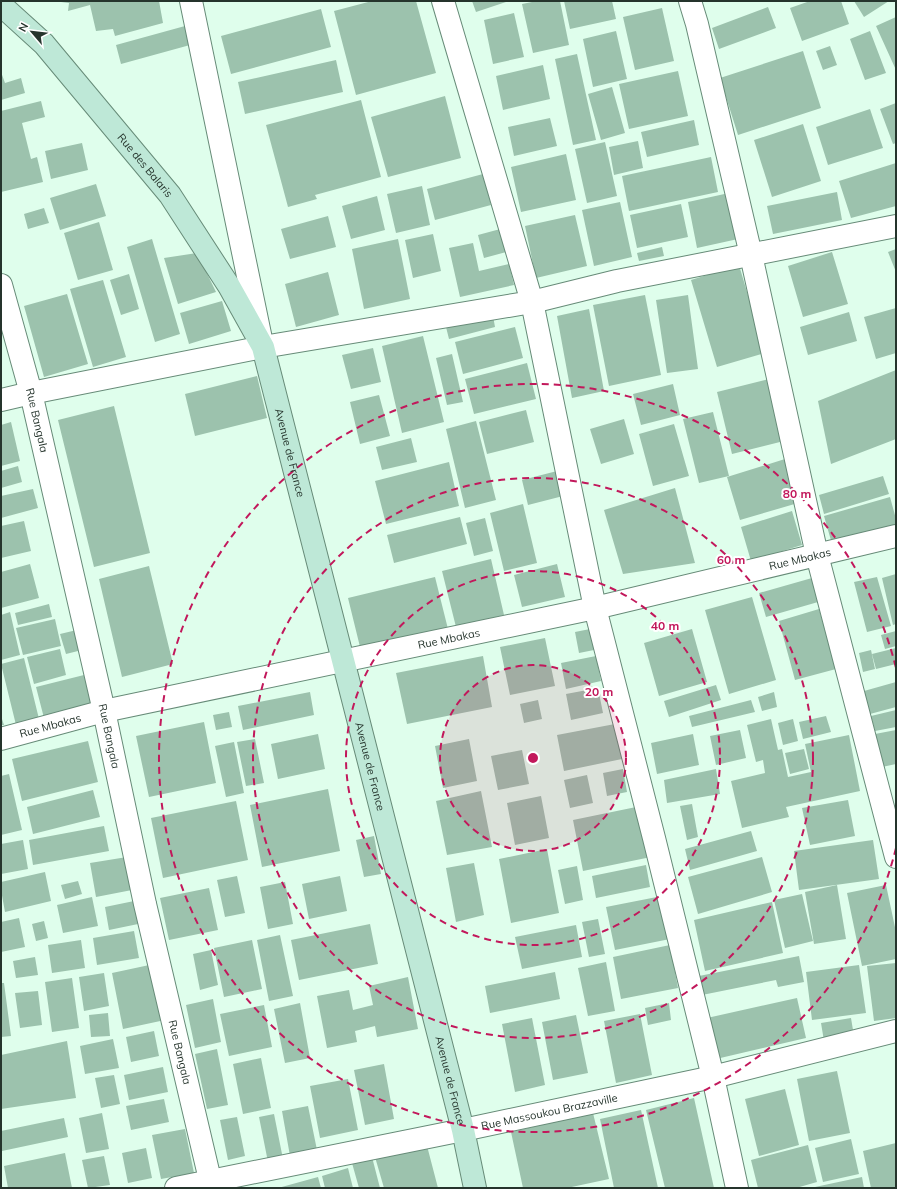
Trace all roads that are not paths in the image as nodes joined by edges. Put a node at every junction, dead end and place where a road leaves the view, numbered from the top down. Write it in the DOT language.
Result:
graph roads {
  1 [pos="191,1"];
  2 [pos="442,1"];
  3 [pos="690,1"];
  4 [pos="1,5"];
  5 [pos="896,226"];
  6 [pos="751,255"];
  7 [pos="1,284"];
  8 [pos="532,302"];
  9 [pos="263,347"];
  10 [pos="31,393"];
  11 [pos="1,400"];
  12 [pos="896,536"];
  13 [pos="817,554"];
  14 [pos="595,608"];
  15 [pos="343,662"];
  16 [pos="104,711"];
  17 [pos="1,739"];
  18 [pos="896,857"];
  19 [pos="896,1031"];
  20 [pos="713,1077"];
  21 [pos="463,1130"];
  22 [pos="212,1185"];
  23 [pos="176,1188"];
  24 [pos="475,1188"];
  25 [pos="737,1188"];
  1 -- 9 [label="street"];
  2 -- 8 [label="street"];
  3 -- 6 [label="street"];
  4 -- 9 [label="main road, Rue des Balaris"];
  5 -- 6 [label="street"];
  6 -- 8 [label="street"];
  6 -- 13 [label="street"];
  7 -- 10 [label="street, Rue Bangala"];
  8 -- 9 [label="street"];
  8 -- 14 [label="street"];
  9 -- 10 [label="street"];
  9 -- 15 [label="main road, Avenue de France"];
  10 -- 11 [label="street"];
  10 -- 16 [label="street, Rue Bangala"];
  12 -- 13 [label="street, Rue Mbakas"];
  13 -- 14 [label="street, Rue Mbakas"];
  13 -- 18 [label="street"];
  14 -- 15 [label="street, Rue Mbakas"];
  14 -- 20 [label="street"];
  15 -- 16 [label="street, Rue Mbakas"];
  15 -- 21 [label="main road, Avenue de France"];
  16 -- 17 [label="street, Rue Mbakas"];
  16 -- 22 [label="street, Rue Bangala"];
  19 -- 20 [label="street, Rue Massoukou Brazzaville"];
  20 -- 21 [label="street, Rue Massoukou Brazzaville"];
  20 -- 25 [label="street"];
  21 -- 22 [label="street, Rue Massoukou Brazzaville"];
  21 -- 24 [label="main road, Avenue de France"];
  22 -- 23 [label="street, Rue Massoukou Brazzaville"];
}
